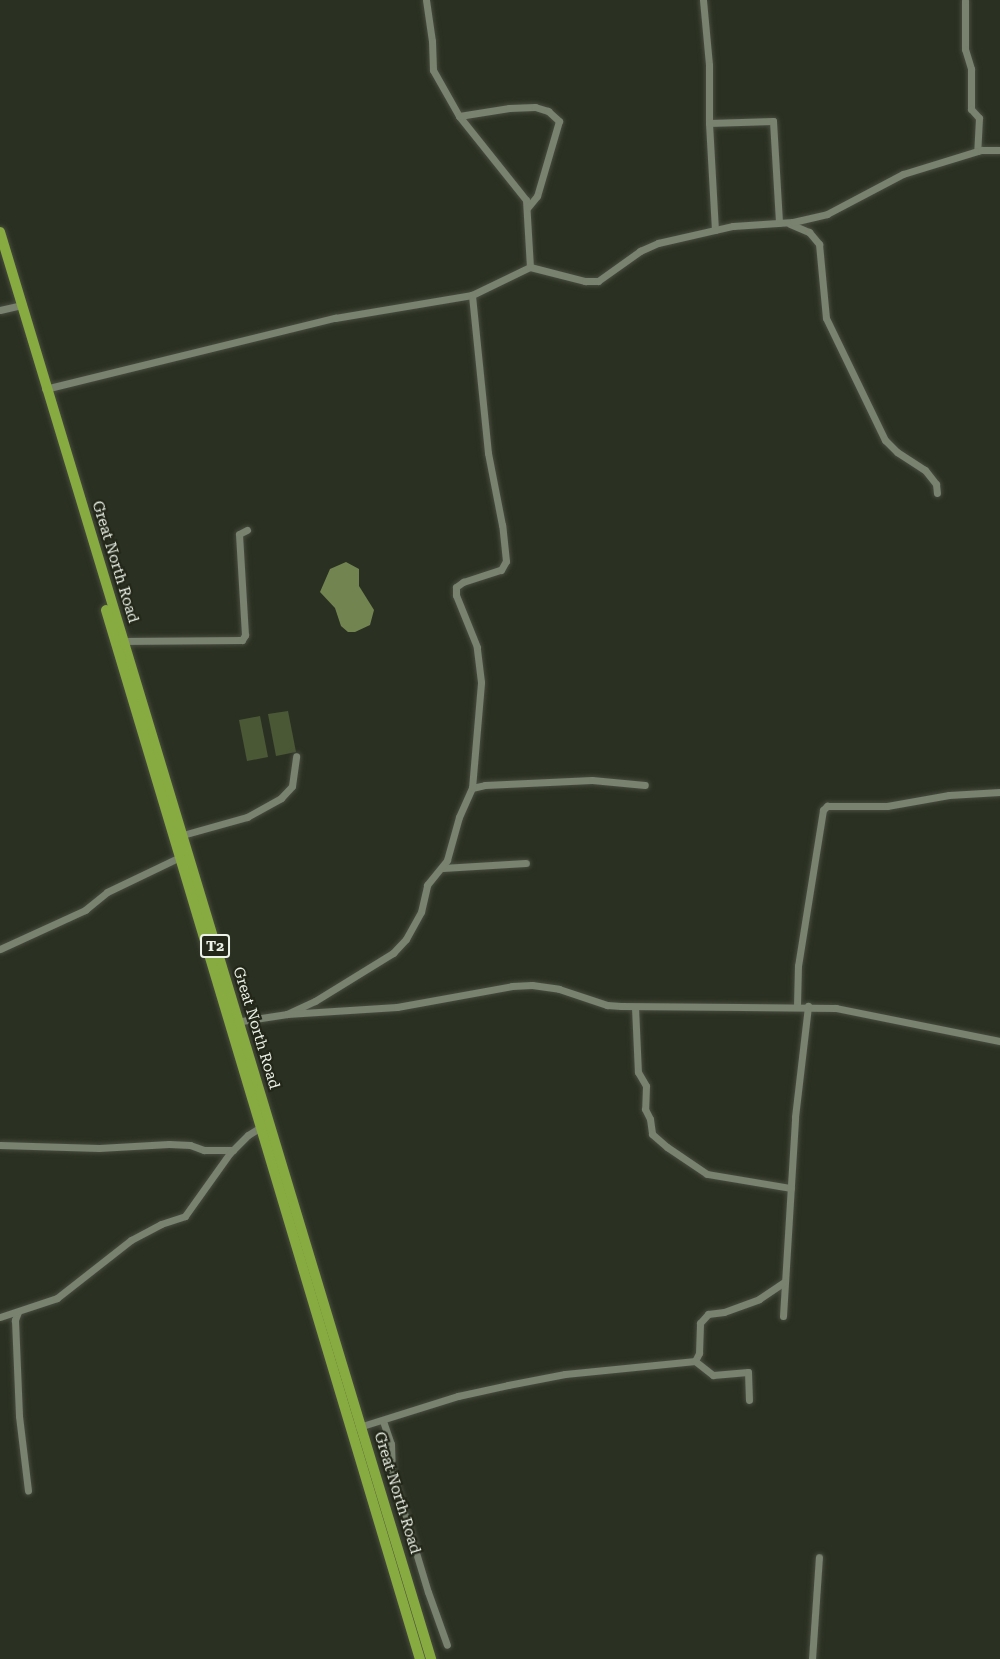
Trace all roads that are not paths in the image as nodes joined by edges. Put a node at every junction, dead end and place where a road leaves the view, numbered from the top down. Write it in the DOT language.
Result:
graph roads {
  1 [pos="426,0"];
  2 [pos="703,0"];
  3 [pos="965,0"];
  4 [pos="459,116"];
  5 [pos="709,123"];
  6 [pos="1000,150"];
  7 [pos="977,151"];
  8 [pos="528,207"];
  9 [pos="783,223"];
  10 [pos="715,230"];
  11 [pos="0,232"];
  12 [pos="0,254"];
  13 [pos="530,267"];
  14 [pos="472,295"];
  15 [pos="19,305"];
  16 [pos="0,310"];
  17 [pos="45,389"];
  18 [pos="937,493"];
  19 [pos="247,530"];
  20 [pos="119,642"];
  21 [pos="296,756"];
  22 [pos="645,785"];
  23 [pos="472,788"];
  24 [pos="1000,792"];
  25 [pos="178,836"];
  26 [pos="184,855"];
  27 [pos="526,863"];
  28 [pos="442,868"];
  29 [pos="0,949"];
  30 [pos="797,1006"];
  31 [pos="808,1006"];
  32 [pos="635,1007"];
  33 [pos="287,1014"];
  34 [pos="234,1022"];
  35 [pos="1000,1041"];
  36 [pos="264,1125"];
  37 [pos="0,1145"];
  38 [pos="233,1150"];
  39 [pos="791,1188"];
  40 [pos="784,1282"];
  41 [pos="18,1312"];
  42 [pos="783,1316"];
  43 [pos="0,1317"];
  44 [pos="695,1361"];
  45 [pos="749,1400"];
  46 [pos="383,1421"];
  47 [pos="356,1427"];
  48 [pos="28,1490"];
  49 [pos="819,1557"];
  50 [pos="447,1645"];
  51 [pos="420,1659"];
  52 [pos="431,1659"];
  53 [pos="812,1659"];
  1 -- 4 [label="street"];
  2 -- 5 [label="street"];
  3 -- 7 [label="street"];
  4 -- 8 [label="street"];
  4 -- 8 [label="street"];
  5 -- 9 [label="street"];
  5 -- 10 [label="street"];
  6 -- 7 [label="street"];
  7 -- 9 [label="street"];
  8 -- 13 [label="street"];
  9 -- 10 [label="street"];
  9 -- 18 [label="street"];
  10 -- 13 [label="street"];
  11 -- 15 [label="highway, Great North Road / T2"];
  12 -- 15 [label="highway, Great North Road / T2"];
  13 -- 14 [label="street"];
  14 -- 17 [label="street"];
  14 -- 23 [label="street"];
  15 -- 16 [label="street"];
  15 -- 17 [label="highway, Great North Road / T2"];
  17 -- 20 [label="highway, Great North Road / T2"];
  19 -- 20 [label="street"];
  20 -- 25 [label="highway, Great North Road / T2"];
  21 -- 25 [label="street"];
  22 -- 23 [label="street"];
  23 -- 28 [label="street"];
  24 -- 30 [label="street"];
  25 -- 26 [label="highway, Great North Road / T2"];
  26 -- 29 [label="street"];
  26 -- 34 [label="highway, Great North Road / T2"];
  27 -- 28 [label="street"];
  28 -- 33 [label="street"];
  30 -- 31 [label="street"];
  30 -- 32 [label="street"];
  31 -- 35 [label="street"];
  31 -- 39 [label="street"];
  32 -- 33 [label="street"];
  32 -- 39 [label="street"];
  33 -- 34 [label="street"];
  34 -- 36 [label="highway, Great North Road / T2"];
  36 -- 38 [label="street"];
  36 -- 47 [label="highway, Great North Road / T2"];
  37 -- 38 [label="street"];
  38 -- 41 [label="street"];
  39 -- 40 [label="street"];
  40 -- 42 [label="street"];
  40 -- 44 [label="street"];
  41 -- 43 [label="street"];
  41 -- 48 [label="street"];
  44 -- 45 [label="street"];
  44 -- 46 [label="street"];
  46 -- 47 [label="street"];
  46 -- 50 [label="street"];
  47 -- 51 [label="highway, Great North Road / T2"];
  47 -- 52 [label="highway, Great North Road / T2"];
  49 -- 53 [label="street"];
}
